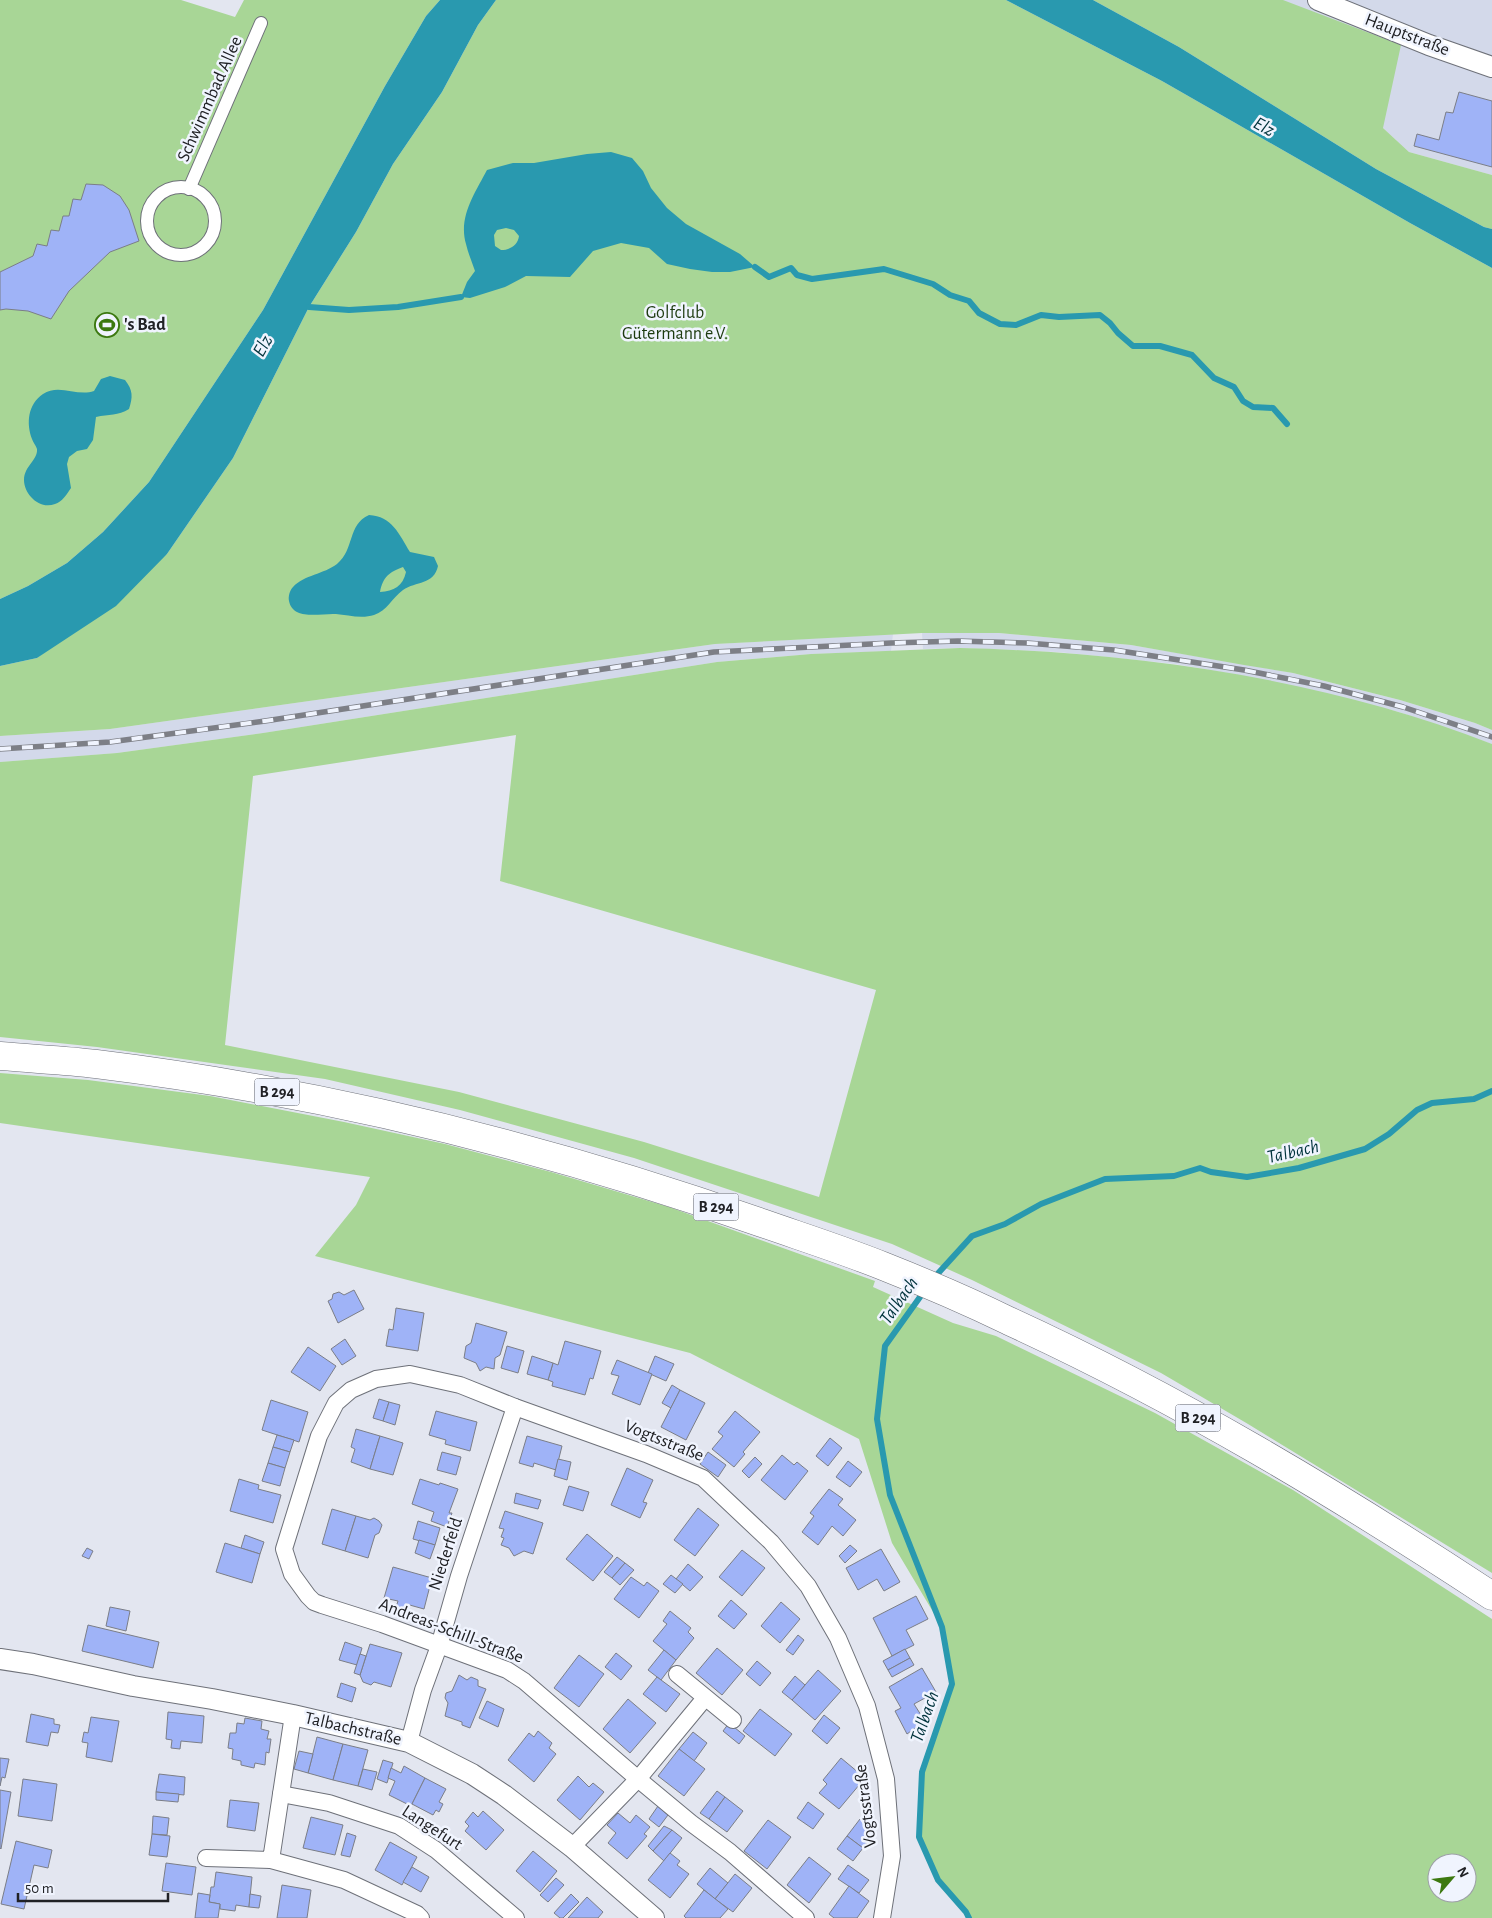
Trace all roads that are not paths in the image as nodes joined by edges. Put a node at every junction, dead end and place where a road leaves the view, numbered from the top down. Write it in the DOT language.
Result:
graph roads {
  1 [pos="1318,0"];
  2 [pos="261,23"];
  3 [pos="1492,68"];
  4 [pos="190,189"];
  5 [pos="0,1056"];
  6 [pos="515,1407"];
  7 [pos="308,1596"];
  8 [pos="1492,1596"];
  9 [pos="439,1646"];
  10 [pos="0,1659"];
  11 [pos="677,1674"];
  12 [pos="705,1698"];
  13 [pos="293,1715"];
  14 [pos="733,1720"];
  15 [pos="409,1742"];
  16 [pos="638,1779"];
  17 [pos="281,1794"];
  18 [pos="572,1847"];
  19 [pos="206,1858"];
  20 [pos="272,1860"];
  21 [pos="421,1918"];
  22 [pos="516,1918"];
  23 [pos="654,1918"];
  24 [pos="806,1918"];
  25 [pos="882,1918"];
  1 -- 3 [label="street, Hauptstraße"];
  2 -- 4 [label="street, Schwimmbad Allee"];
  4 -- 4 [label="street, Schwimmbad Allee"];
  5 -- 8 [label="highway, B 294"];
  6 -- 7 [label="street, Vogtsstraße"];
  6 -- 9 [label="street, Niederfeld"];
  6 -- 25 [label="street, Vogtsstraße"];
  7 -- 9 [label="street, Andreas-Schill-Straße"];
  9 -- 15 [label="street, Niederfeld"];
  9 -- 16 [label="street, Andreas-Schill-Straße"];
  10 -- 13 [label="street, Talbachstraße"];
  11 -- 12 [label="street"];
  12 -- 14 [label="street"];
  12 -- 16 [label="street"];
  13 -- 15 [label="street, Talbachstraße"];
  13 -- 17 [label="street"];
  15 -- 18 [label="street, Talbachstraße"];
  16 -- 18 [label="street"];
  16 -- 24 [label="street, Andreas-Schill-Straße"];
  17 -- 20 [label="street"];
  17 -- 22 [label="street, Langefurt"];
  18 -- 23 [label="street, Talbachstraße"];
  19 -- 20 [label="street"];
  20 -- 21 [label="street"];
}
